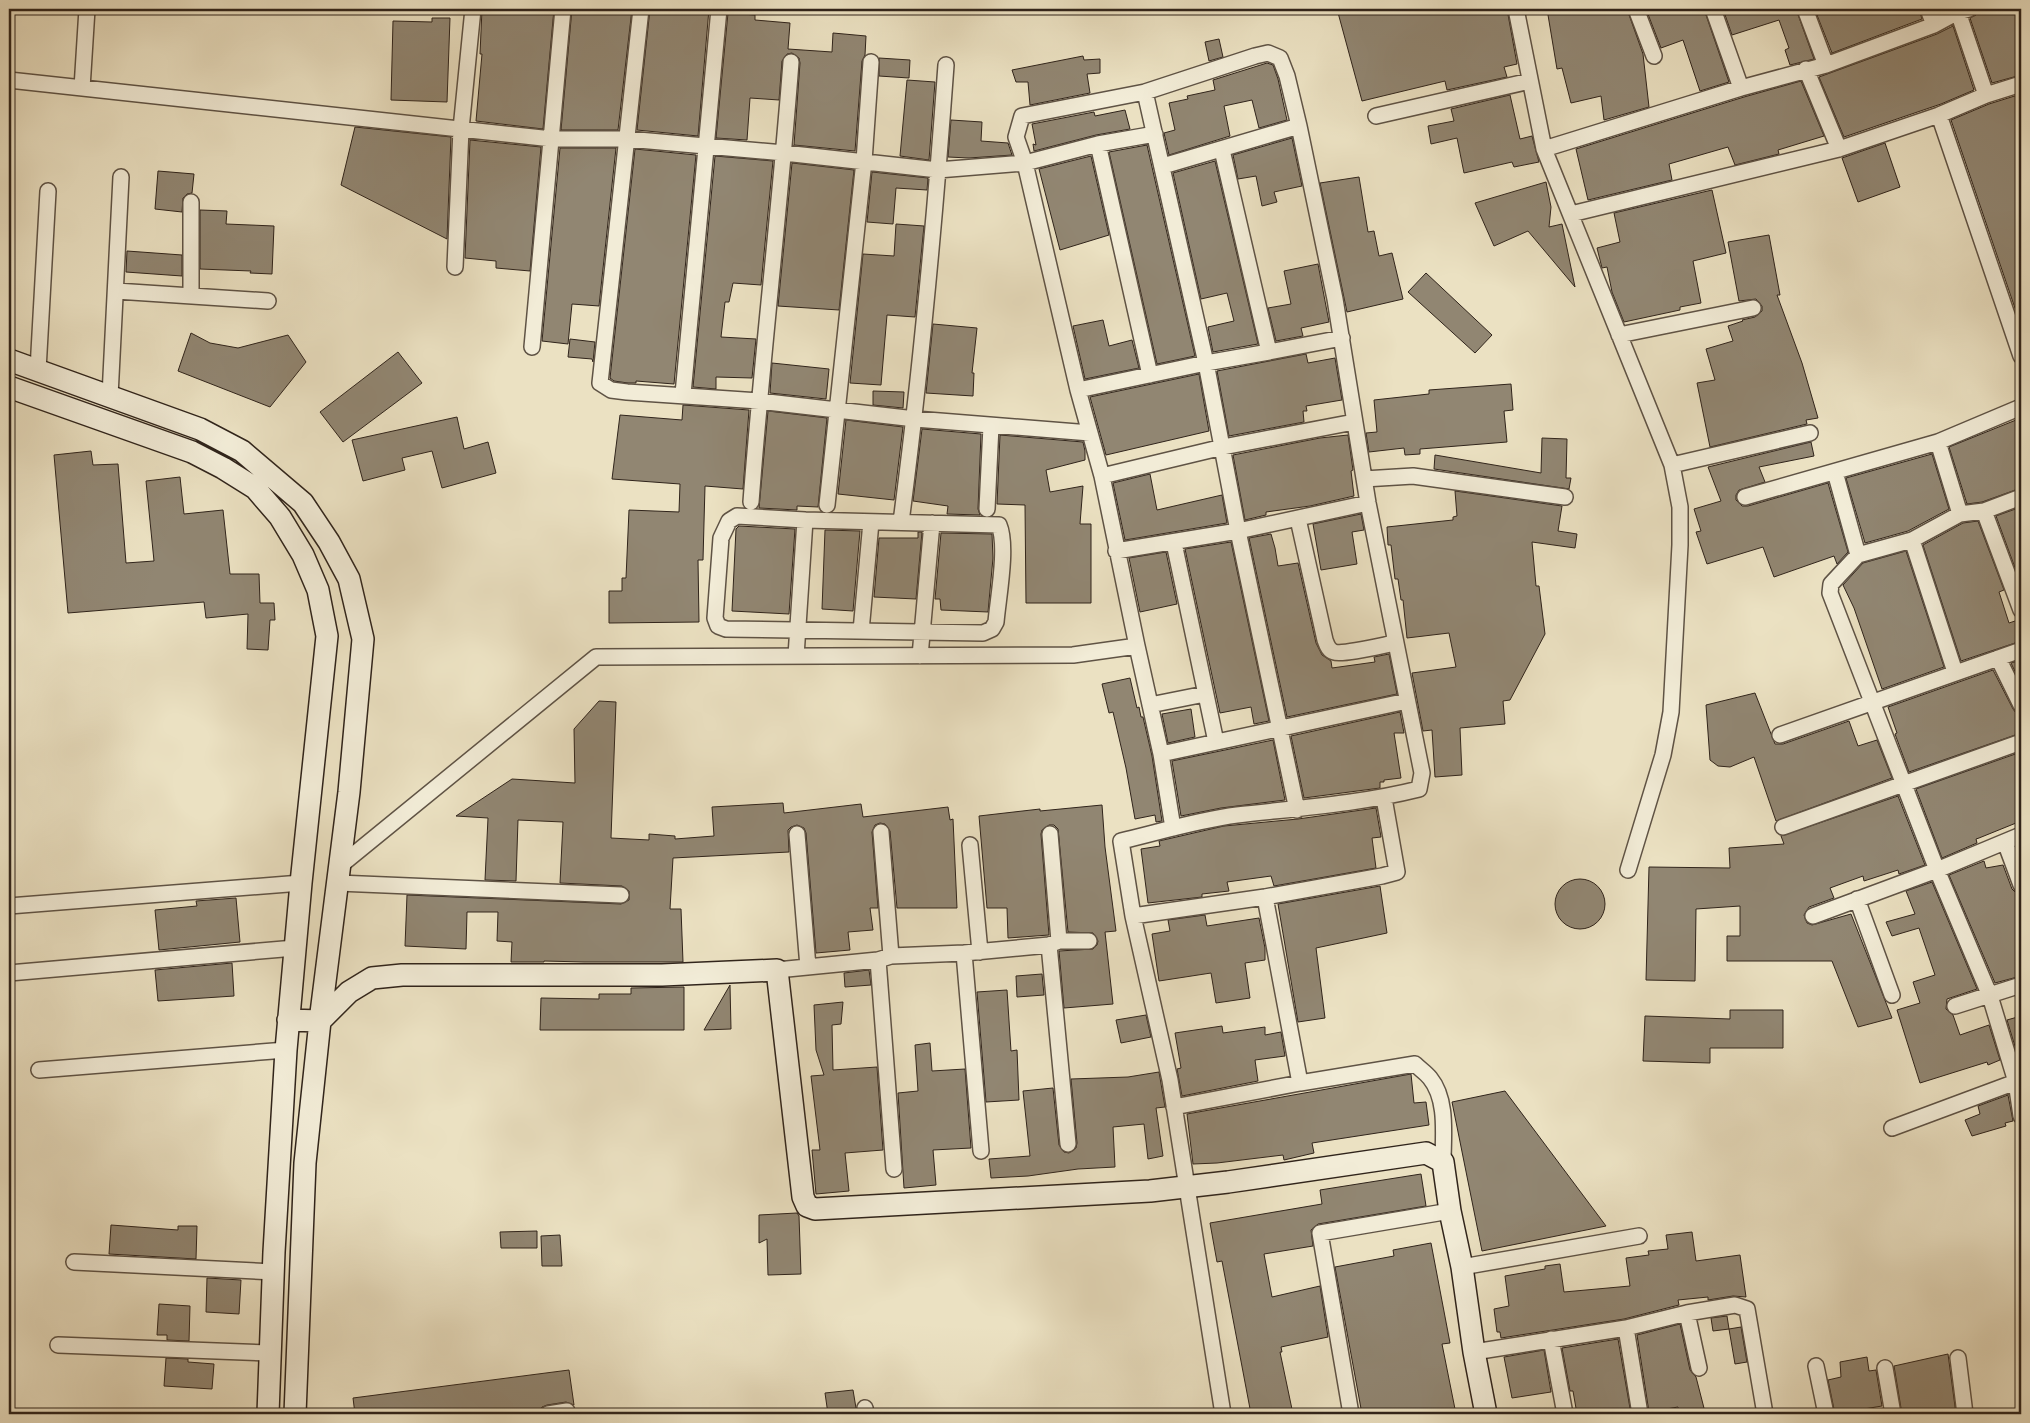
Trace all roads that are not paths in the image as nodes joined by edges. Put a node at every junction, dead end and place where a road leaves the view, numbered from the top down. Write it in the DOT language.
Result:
graph roads {
  1 [pos="86,9"];
  2 [pos="563,9"];
  3 [pos="641,9"];
  4 [pos="719,9"];
  5 [pos="1516,9"];
  6 [pos="1636,9"];
  7 [pos="1713,9"];
  8 [pos="1805,9"];
  9 [pos="1928,9"];
  10 [pos="1964,10"];
  11 [pos="472,12"];
  12 [pos="1934,25"];
  13 [pos="1654,56"];
  14 [pos="792,62"];
  15 [pos="871,62"];
  16 [pos="946,65"];
  17 [pos="1826,65"];
  18 [pos="1806,69"];
  19 [pos="9,80"];
  20 [pos="1530,81"];
  21 [pos="2021,84"];
  22 [pos="82,88"];
  23 [pos="1741,88"];
  24 [pos="1145,92"];
  25 [pos="1986,95"];
  26 [pos="1939,115"];
  27 [pos="1376,116"];
  28 [pos="1299,126"];
  29 [pos="462,129"];
  30 [pos="1155,134"];
  31 [pos="552,139"];
  32 [pos="627,139"];
  33 [pos="1098,144"];
  34 [pos="706,146"];
  35 [pos="1544,148"];
  36 [pos="1839,148"];
  37 [pos="1222,150"];
  38 [pos="784,153"];
  39 [pos="864,161"];
  40 [pos="1025,163"];
  41 [pos="1163,166"];
  42 [pos="938,170"];
  43 [pos="121,177"];
  44 [pos="48,191"];
  45 [pos="191,202"];
  46 [pos="1571,214"];
  47 [pos="455,267"];
  48 [pos="116,291"];
  49 [pos="190,296"];
  50 [pos="268,301"];
  51 [pos="1753,308"];
  52 [pos="1619,335"];
  53 [pos="1342,338"];
  54 [pos="532,347"];
  55 [pos="1268,352"];
  56 [pos="2021,356"];
  57 [pos="9,360"];
  58 [pos="1206,363"];
  59 [pos="38,370"];
  60 [pos="1150,375"];
  61 [pos="9,387"];
  62 [pos="1078,390"];
  63 [pos="683,394"];
  64 [pos="110,396"];
  65 [pos="759,401"];
  66 [pos="2021,407"];
  67 [pos="837,411"];
  68 [pos="915,419"];
  69 [pos="1354,422"];
  70 [pos="991,426"];
  71 [pos="1090,433"];
  72 [pos="1810,433"];
  73 [pos="1938,442"];
  74 [pos="1223,447"];
  75 [pos="1672,465"];
  76 [pos="1834,472"];
  77 [pos="1102,476"];
  78 [pos="1364,479"];
  79 [pos="1565,497"];
  80 [pos="1745,497"];
  81 [pos="2021,497"];
  82 [pos="751,502"];
  83 [pos="1368,503"];
  84 [pos="827,505"];
  85 [pos="987,508"];
  86 [pos="1984,511"];
  87 [pos="1960,514"];
  88 [pos="1298,519"];
  89 [pos="805,520"];
  90 [pos="871,522"];
  91 [pos="901,522"];
  92 [pos="932,523"];
  93 [pos="1238,531"];
  94 [pos="1912,540"];
  95 [pos="1174,543"];
  96 [pos="1116,551"];
  97 [pos="1858,555"];
  98 [pos="2021,610"];
  99 [pos="798,630"];
  100 [pos="861,631"];
  101 [pos="922,632"];
  102 [pos="1395,644"];
  103 [pos="1137,646"];
  104 [pos="2021,650"];
  105 [pos="796,656"];
  106 [pos="920,656"];
  107 [pos="1998,658"];
  108 [pos="1955,672"];
  109 [pos="1205,694"];
  110 [pos="1407,700"];
  111 [pos="1872,701"];
  112 [pos="1150,704"];
  113 [pos="2021,706"];
  114 [pos="1281,729"];
  115 [pos="1780,735"];
  116 [pos="1216,742"];
  117 [pos="2021,742"];
  118 [pos="1161,754"];
  119 [pos="1903,783"];
  120 [pos="1384,798"];
  121 [pos="1297,810"];
  122 [pos="1782,827"];
  123 [pos="1173,828"];
  124 [pos="881,832"];
  125 [pos="797,834"];
  126 [pos="1050,834"];
  127 [pos="2021,835"];
  128 [pos="2005,842"];
  129 [pos="970,845"];
  130 [pos="1628,870"];
  131 [pos="1938,870"];
  132 [pos="339,874"];
  133 [pos="301,882"];
  134 [pos="2021,885"];
  135 [pos="621,895"];
  136 [pos="1265,897"];
  137 [pos="1857,899"];
  138 [pos="9,906"];
  139 [pos="1133,916"];
  140 [pos="1813,916"];
  141 [pos="1090,941"];
  142 [pos="1054,943"];
  143 [pos="295,948"];
  144 [pos="980,952"];
  145 [pos="964,953"];
  146 [pos="884,958"];
  147 [pos="808,967"];
  148 [pos="777,970"];
  149 [pos="9,973"];
  150 [pos="2021,984"];
  151 [pos="1892,995"];
  152 [pos="1990,996"];
  153 [pos="1955,1006"];
  154 [pos="288,1020"];
  155 [pos="320,1022"];
  156 [pos="286,1050"];
  157 [pos="39,1070"];
  158 [pos="2019,1081"];
  159 [pos="1300,1083"];
  160 [pos="1174,1107"];
  161 [pos="2021,1116"];
  162 [pos="1892,1128"];
  163 [pos="1068,1144"];
  164 [pos="981,1151"];
  165 [pos="1443,1162"];
  166 [pos="894,1169"];
  167 [pos="1186,1187"];
  168 [pos="1450,1211"];
  169 [pos="1639,1236"];
  170 [pos="74,1262"];
  171 [pos="1462,1267"];
  172 [pos="274,1272"];
  173 [pos="1687,1313"];
  174 [pos="1626,1328"];
  175 [pos="1551,1339"];
  176 [pos="58,1345"];
  177 [pos="1474,1352"];
  178 [pos="270,1353"];
  179 [pos="1958,1358"];
  180 [pos="1816,1366"];
  181 [pos="1699,1368"];
  182 [pos="1885,1368"];
  183 [pos="567,1411"];
  184 [pos="268,1414"];
  185 [pos="294,1414"];
  186 [pos="548,1414"];
  187 [pos="1223,1414"];
  188 [pos="1351,1414"];
  189 [pos="1486,1414"];
  190 [pos="1565,1414"];
  191 [pos="1640,1414"];
  192 [pos="1765,1414"];
  193 [pos="1826,1414"];
  194 [pos="1893,1414"];
  195 [pos="1965,1414"];
  1 -- 22 [label="street"];
  2 -- 31 [label="street"];
  3 -- 32 [label="street"];
  4 -- 34 [label="street"];
  5 -- 20 [label="street"];
  6 -- 13 [label="street"];
  7 -- 23 [label="street"];
  8 -- 17 [label="street"];
  9 -- 12 [label="street"];
  10 -- 12 [label="street"];
  10 -- 25 [label="street"];
  11 -- 29 [label="street"];
  12 -- 17 [label="street"];
  14 -- 38 [label="street"];
  15 -- 39 [label="street"];
  16 -- 42 [label="street"];
  17 -- 18 [label="street"];
  18 -- 23 [label="street"];
  18 -- 36 [label="street"];
  19 -- 22 [label="street"];
  20 -- 27 [label="street"];
  20 -- 35 [label="street"];
  21 -- 25 [label="street"];
  22 -- 29 [label="street"];
  23 -- 35 [label="street"];
  24 -- 28 [label="street"];
  24 -- 30 [label="street"];
  24 -- 40 [label="street"];
  25 -- 26 [label="street"];
  26 -- 36 [label="street"];
  26 -- 56 [label="street"];
  28 -- 37 [label="street"];
  28 -- 53 [label="street"];
  29 -- 31 [label="street"];
  29 -- 47 [label="street"];
  30 -- 33 [label="street"];
  30 -- 41 [label="street"];
  31 -- 32 [label="street"];
  31 -- 54 [label="street"];
  32 -- 34 [label="street"];
  32 -- 63 [label="street"];
  33 -- 40 [label="street"];
  33 -- 60 [label="street"];
  34 -- 38 [label="street"];
  34 -- 63 [label="street"];
  35 -- 46 [label="street"];
  36 -- 46 [label="street"];
  37 -- 41 [label="street"];
  37 -- 55 [label="street"];
  38 -- 39 [label="street"];
  38 -- 65 [label="street"];
  39 -- 42 [label="street"];
  39 -- 67 [label="street"];
  40 -- 42 [label="street"];
  40 -- 62 [label="street"];
  41 -- 58 [label="street"];
  42 -- 68 [label="street"];
  43 -- 48 [label="street"];
  44 -- 59 [label="street"];
  45 -- 49 [label="street"];
  46 -- 52 [label="street"];
  48 -- 49 [label="street"];
  48 -- 64 [label="street"];
  49 -- 50 [label="street"];
  51 -- 52 [label="street"];
  52 -- 75 [label="street"];
  53 -- 55 [label="street"];
  53 -- 69 [label="street"];
  55 -- 58 [label="street"];
  57 -- 59 [label="main road"];
  58 -- 60 [label="street"];
  58 -- 74 [label="street"];
  59 -- 64 [label="main road"];
  60 -- 62 [label="street"];
  61 -- 133 [label="main road"];
  62 -- 71 [label="street"];
  63 -- 65 [label="street"];
  64 -- 132 [label="main road"];
  65 -- 67 [label="street"];
  65 -- 82 [label="street"];
  66 -- 73 [label="street"];
  67 -- 68 [label="street"];
  67 -- 84 [label="street"];
  68 -- 70 [label="street"];
  68 -- 91 [label="street"];
  69 -- 74 [label="street"];
  69 -- 78 [label="street"];
  70 -- 71 [label="street"];
  70 -- 85 [label="street"];
  71 -- 77 [label="street"];
  72 -- 75 [label="street"];
  73 -- 76 [label="street"];
  73 -- 87 [label="street"];
  74 -- 77 [label="street"];
  74 -- 93 [label="street"];
  75 -- 130 [label="street"];
  76 -- 80 [label="street"];
  76 -- 97 [label="street"];
  77 -- 96 [label="street"];
  78 -- 79 [label="street"];
  78 -- 83 [label="street"];
  81 -- 86 [label="street"];
  83 -- 88 [label="street"];
  83 -- 102 [label="street"];
  86 -- 87 [label="street"];
  86 -- 98 [label="street"];
  87 -- 94 [label="street"];
  88 -- 93 [label="street"];
  88 -- 102 [label="street"];
  89 -- 90 [label="street"];
  89 -- 99 [label="street"];
  89 -- 99 [label="street"];
  90 -- 91 [label="street"];
  90 -- 100 [label="street"];
  91 -- 92 [label="street"];
  92 -- 101 [label="street"];
  92 -- 101 [label="street"];
  93 -- 95 [label="street"];
  93 -- 114 [label="street"];
  94 -- 97 [label="street"];
  94 -- 108 [label="street"];
  95 -- 96 [label="street"];
  95 -- 109 [label="street"];
  96 -- 103 [label="street"];
  97 -- 111 [label="street"];
  99 -- 100 [label="street"];
  99 -- 105 [label="street"];
  100 -- 101 [label="street"];
  101 -- 106 [label="street"];
  102 -- 110 [label="street"];
  103 -- 106 [label="street"];
  103 -- 112 [label="street"];
  104 -- 107 [label="street"];
  105 -- 106 [label="street"];
  105 -- 132 [label="street"];
  107 -- 108 [label="street"];
  107 -- 113 [label="street"];
  108 -- 111 [label="street"];
  109 -- 112 [label="street"];
  109 -- 116 [label="street"];
  110 -- 114 [label="street"];
  110 -- 120 [label="street"];
  111 -- 115 [label="street"];
  111 -- 119 [label="street"];
  112 -- 118 [label="street"];
  114 -- 116 [label="street"];
  114 -- 121 [label="street"];
  116 -- 118 [label="street"];
  117 -- 119 [label="street"];
  118 -- 123 [label="street"];
  119 -- 122 [label="street"];
  119 -- 131 [label="street"];
  120 -- 121 [label="street"];
  120 -- 136 [label="street"];
  121 -- 123 [label="street"];
  123 -- 139 [label="street"];
  124 -- 146 [label="street"];
  125 -- 147 [label="street"];
  126 -- 142 [label="street"];
  127 -- 128 [label="street"];
  128 -- 131 [label="street"];
  128 -- 134 [label="street"];
  129 -- 144 [label="street"];
  131 -- 137 [label="street"];
  131 -- 152 [label="street"];
  132 -- 135 [label="street"];
  132 -- 155 [label="main road"];
  133 -- 138 [label="street"];
  133 -- 143 [label="main road"];
  136 -- 139 [label="street"];
  136 -- 159 [label="street"];
  137 -- 140 [label="street"];
  137 -- 151 [label="street"];
  139 -- 160 [label="street"];
  141 -- 142 [label="street"];
  142 -- 144 [label="street"];
  142 -- 163 [label="street"];
  143 -- 149 [label="street"];
  143 -- 154 [label="main road"];
  144 -- 145 [label="street"];
  145 -- 146 [label="street"];
  145 -- 164 [label="street"];
  146 -- 147 [label="street"];
  146 -- 166 [label="street"];
  147 -- 148 [label="street"];
  148 -- 155 [label="main road"];
  148 -- 167 [label="main road"];
  150 -- 152 [label="street"];
  152 -- 153 [label="street"];
  152 -- 158 [label="street"];
  154 -- 155 [label="main road"];
  154 -- 156 [label="main road"];
  155 -- 185 [label="main road"];
  156 -- 157 [label="street"];
  156 -- 172 [label="main road"];
  158 -- 161 [label="street"];
  158 -- 162 [label="street"];
  159 -- 160 [label="street"];
  159 -- 165 [label="street"];
  160 -- 167 [label="street"];
  165 -- 167 [label="main road"];
  165 -- 168 [label="main road"];
  167 -- 187 [label="street"];
  168 -- 171 [label="main road"];
  168 -- 188 [label="street"];
  169 -- 171 [label="street"];
  170 -- 172 [label="street"];
  171 -- 177 [label="main road"];
  172 -- 178 [label="main road"];
  173 -- 174 [label="street"];
  173 -- 181 [label="street"];
  173 -- 192 [label="street"];
  174 -- 175 [label="street"];
  174 -- 191 [label="street"];
  175 -- 177 [label="street"];
  175 -- 190 [label="street"];
  176 -- 178 [label="street"];
  177 -- 189 [label="main road"];
  178 -- 184 [label="main road"];
  179 -- 195 [label="street"];
  180 -- 193 [label="street"];
  182 -- 194 [label="street"];
  183 -- 186 [label="street"];
}
